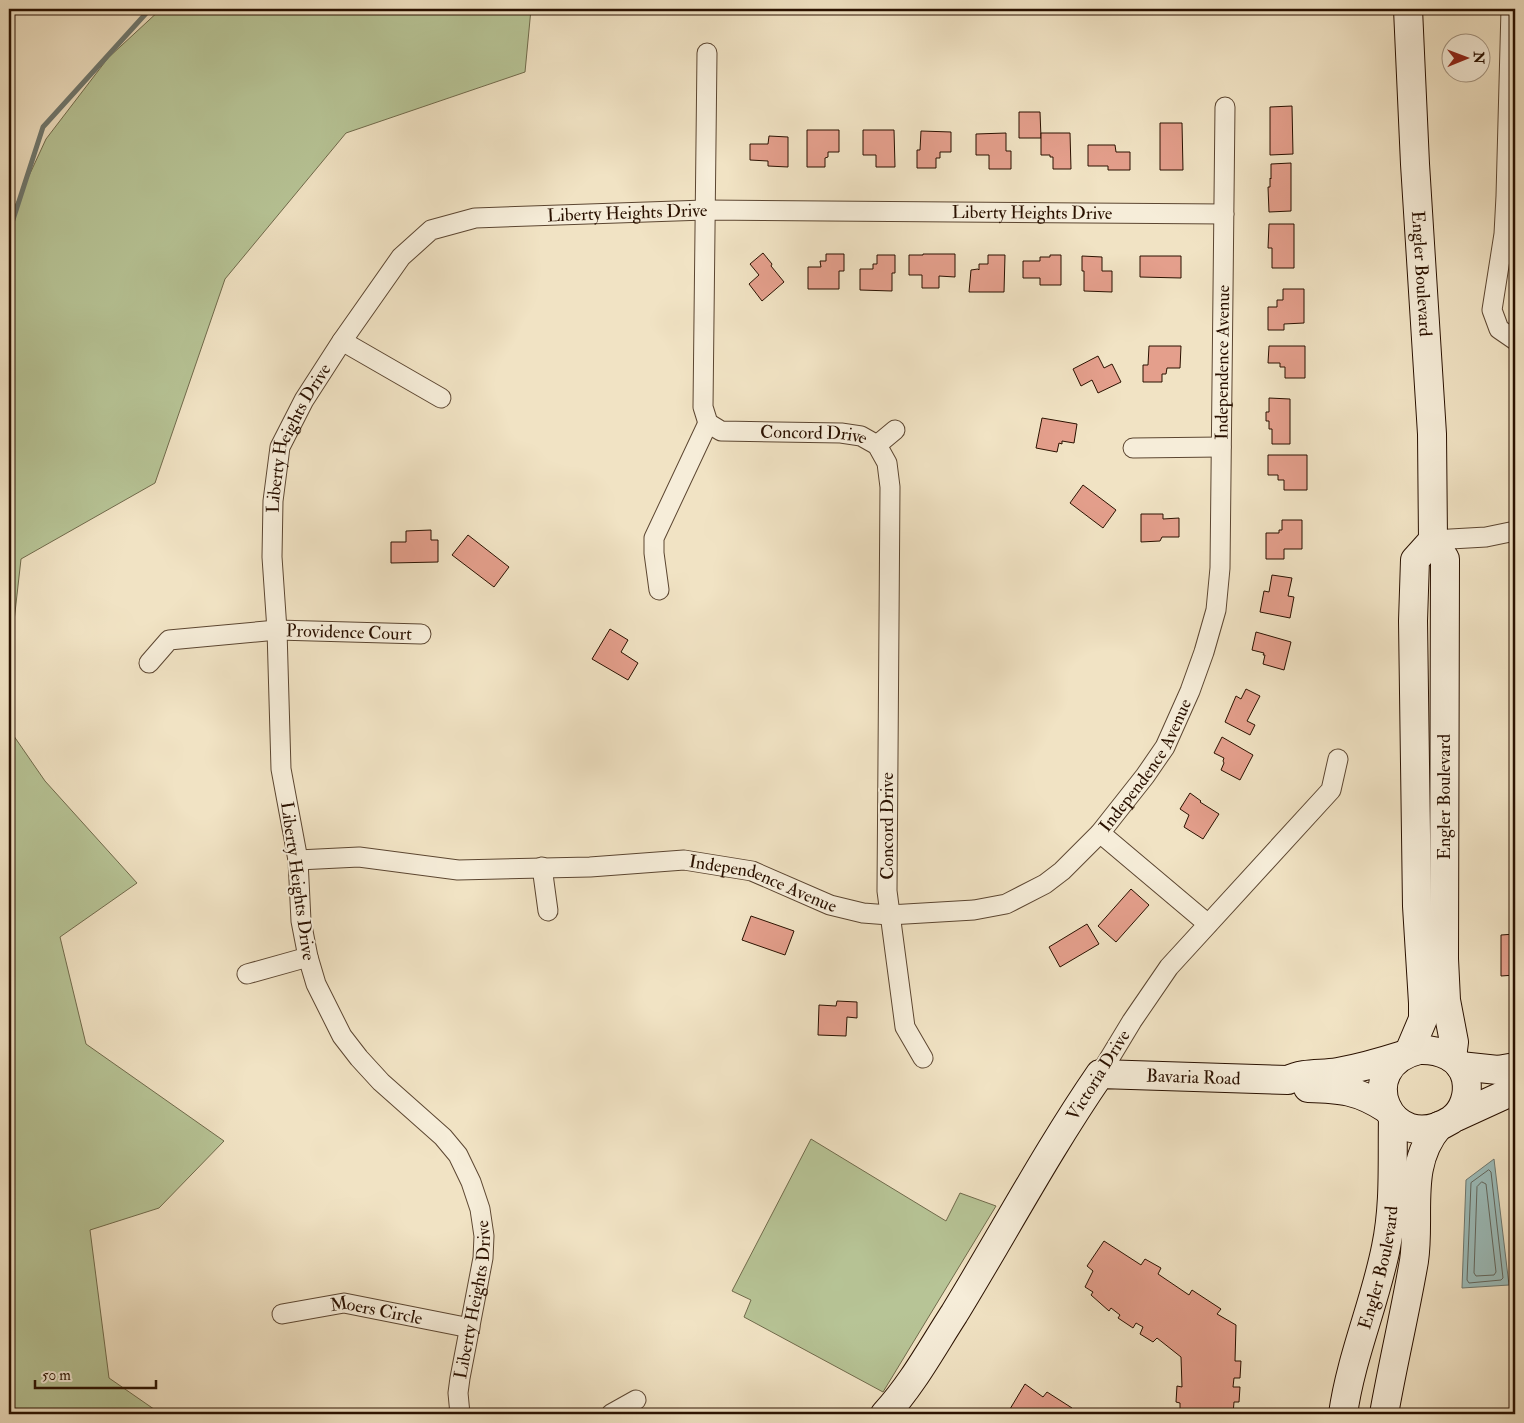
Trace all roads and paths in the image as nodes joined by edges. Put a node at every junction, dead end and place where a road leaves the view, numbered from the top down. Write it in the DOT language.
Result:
graph roads {
  1 [pos="1408,9"];
  2 [pos="1511,9"];
  3 [pos="707,53"];
  4 [pos="1225,107"];
  5 [pos="705,210"];
  6 [pos="1224,214"];
  7 [pos="1515,340"];
  8 [pos="342,341"];
  9 [pos="441,398"];
  10 [pos="708,423"];
  11 [pos="895,430"];
  12 [pos="877,445"];
  13 [pos="1221,447"];
  14 [pos="1133,448"];
  15 [pos="1515,531"];
  16 [pos="1433,540"];
  17 [pos="659,590"];
  18 [pos="277,630"];
  19 [pos="421,634"];
  20 [pos="149,663"];
  21 [pos="1338,759"];
  22 [pos="1100,833"];
  23 [pos="298,860"];
  24 [pos="542,867"];
  25 [pos="548,912"];
  26 [pos="889,915"];
  27 [pos="1208,924"];
  28 [pos="308,957"];
  29 [pos="247,974"];
  30 [pos="1406,1054"];
  31 [pos="923,1058"];
  32 [pos="1456,1062"];
  33 [pos="1515,1067"];
  34 [pos="1100,1074"];
  35 [pos="1288,1080"];
  36 [pos="1515,1090"];
  37 [pos="1390,1113"];
  38 [pos="1447,1121"];
  39 [pos="282,1314"];
  40 [pos="470,1328"];
  41 [pos="1356,1356"];
  42 [pos="636,1400"];
  43 [pos="460,1414"];
  44 [pos="610,1414"];
  45 [pos="885,1414"];
  46 [pos="1343,1414"];
  47 [pos="1360,1414"];
  48 [pos="1384,1414"];
  1 -- 16 [label="main road, Engler Boulevard"];
  2 -- 7 [label="street"];
  3 -- 5 [label="street"];
  4 -- 6 [label="street, Independence Avenue"];
  5 -- 6 [label="street, Liberty Heights Drive"];
  5 -- 8 [label="street, Liberty Heights Drive"];
  5 -- 10 [label="street"];
  6 -- 13 [label="street, Independence Avenue"];
  8 -- 9 [label="street"];
  8 -- 18 [label="street, Liberty Heights Drive"];
  10 -- 12 [label="street, Concord Drive"];
  10 -- 17 [label="street"];
  11 -- 12 [label="street"];
  12 -- 26 [label="street, Concord Drive"];
  13 -- 14 [label="street"];
  13 -- 22 [label="street, Independence Avenue"];
  15 -- 16 [label="street"];
  16 -- 30 [label="main road, Engler Boulevard"];
  16 -- 32 [label="main road, Engler Boulevard"];
  18 -- 19 [label="street, Providence Court"];
  18 -- 20 [label="street, Providence Court"];
  18 -- 23 [label="street, Liberty Heights Drive"];
  21 -- 27 [label="street, Victoria Drive"];
  22 -- 26 [label="street, Independence Avenue"];
  22 -- 27 [label="street"];
  23 -- 24 [label="street, Independence Avenue"];
  23 -- 28 [label="street, Liberty Heights Drive"];
  24 -- 25 [label="street"];
  24 -- 26 [label="street, Independence Avenue"];
  26 -- 31 [label="street, Concord Drive"];
  27 -- 34 [label="street, Victoria Drive"];
  28 -- 29 [label="street"];
  28 -- 40 [label="street, Liberty Heights Drive"];
  30 -- 32 [label="main road"];
  30 -- 35 [label="main road, Bavaria Road"];
  30 -- 37 [label="main road"];
  32 -- 33 [label="main road"];
  32 -- 38 [label="main road"];
  34 -- 35 [label="main road, Bavaria Road"];
  34 -- 45 [label="main road, Victoria Drive"];
  35 -- 37 [label="main road, Bavaria Road"];
  36 -- 38 [label="main road"];
  37 -- 38 [label="main road"];
  37 -- 41 [label="main road, Engler Boulevard"];
  38 -- 48 [label="main road, Engler Boulevard"];
  39 -- 40 [label="street, Moers Circle"];
  40 -- 43 [label="street, Liberty Heights Drive"];
  41 -- 46 [label="main road, Engler Boulevard"];
  41 -- 47 [label="main road"];
  42 -- 44 [label="street"];
}
